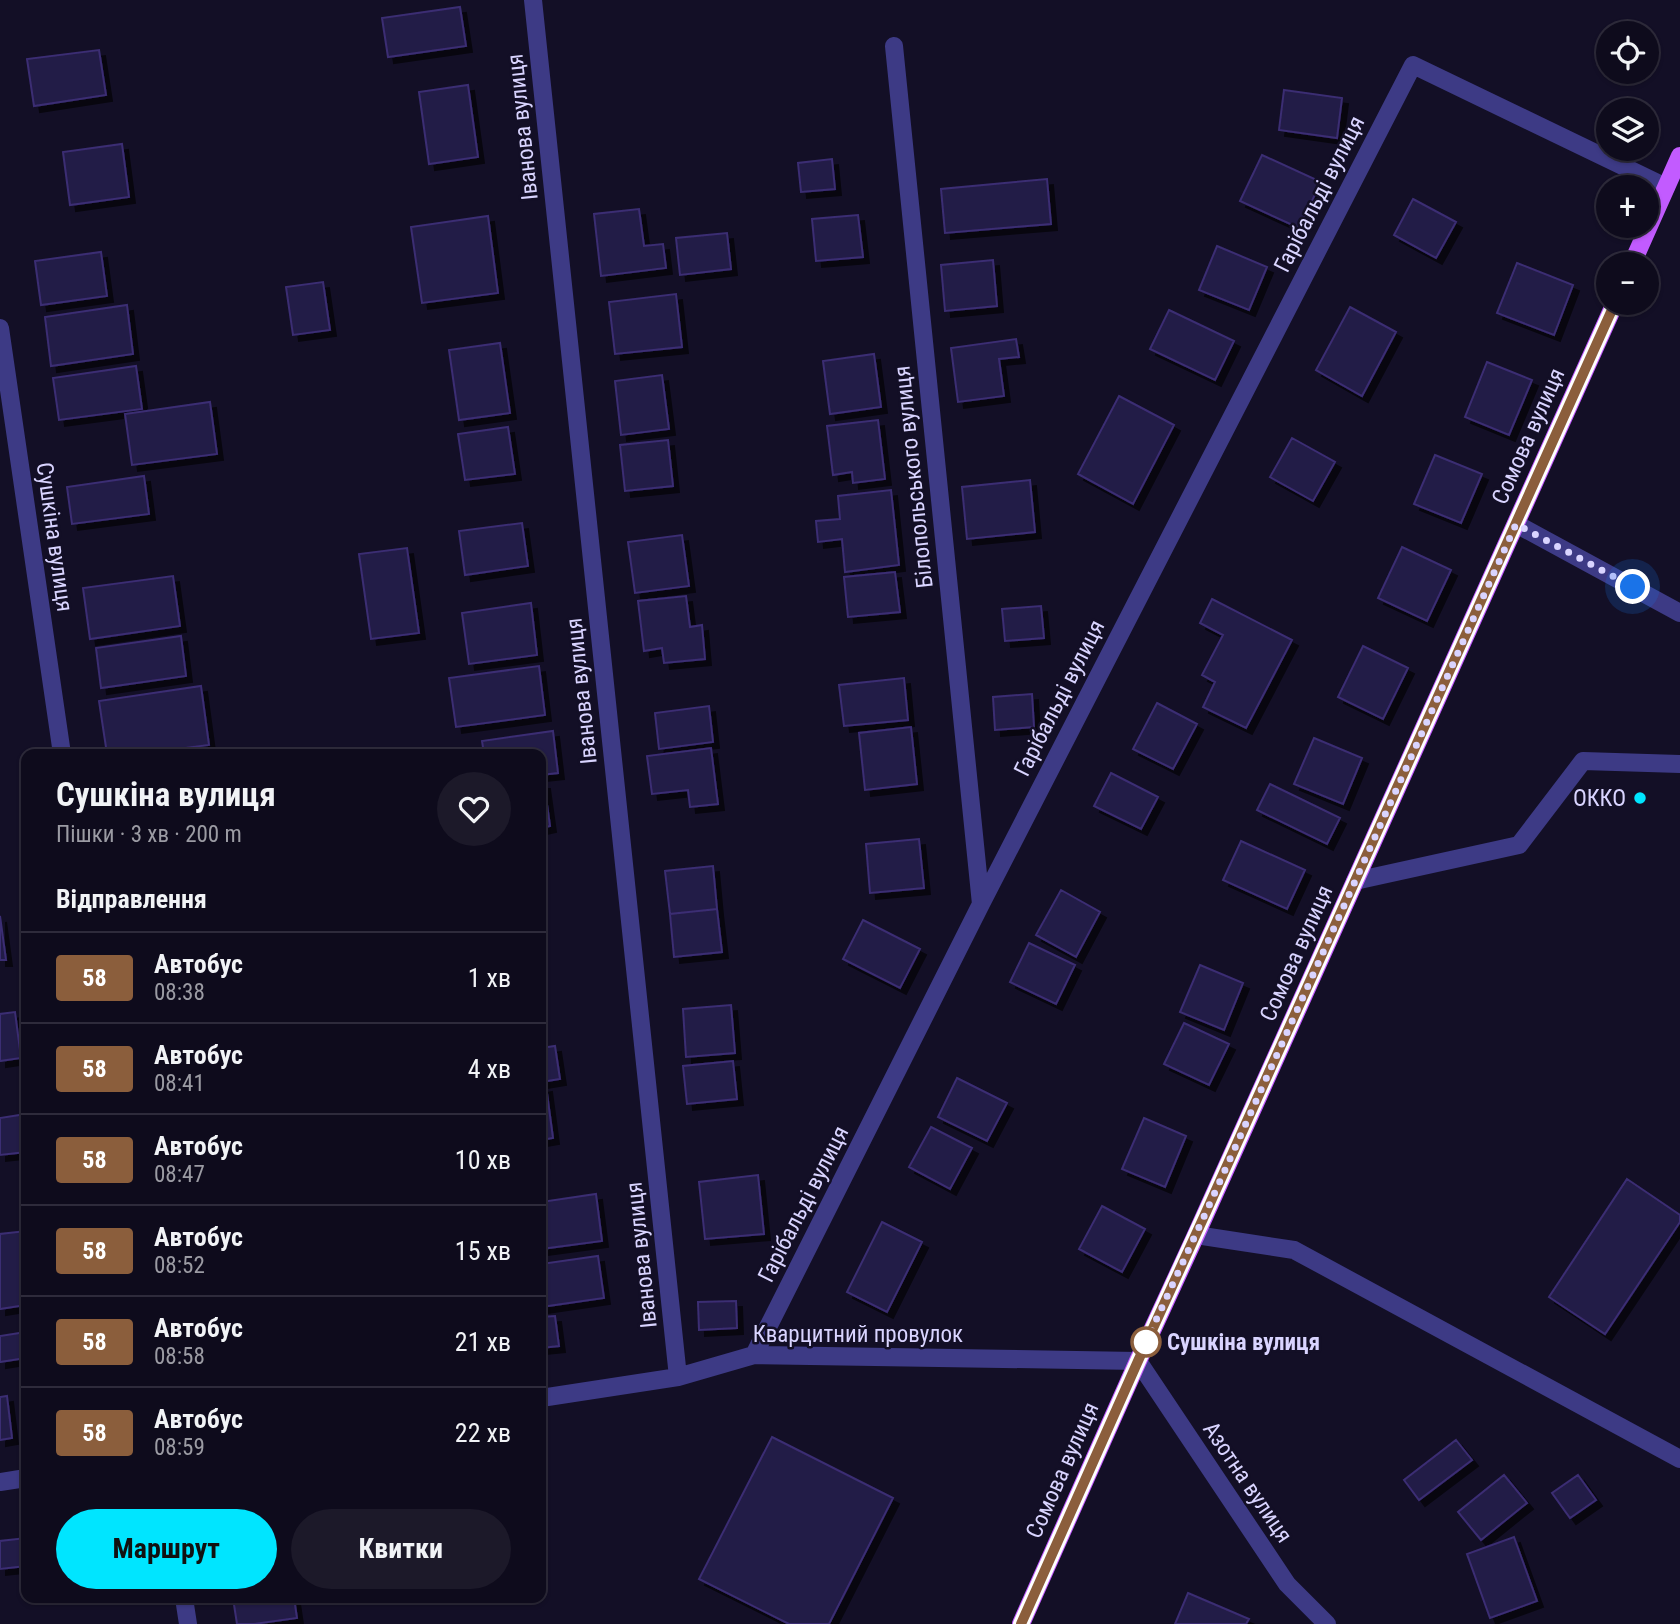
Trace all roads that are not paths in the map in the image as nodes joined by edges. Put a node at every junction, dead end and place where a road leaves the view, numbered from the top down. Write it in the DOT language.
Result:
graph roads {
  1 [pos="533,0"];
  2 [pos="894,46"];
  3 [pos="1680,156"];
  4 [pos="1666,187"];
  5 [pos="1637,252"];
  6 [pos="1610,315"];
  7 [pos="0,328"];
  8 [pos="1516,524"];
  9 [pos="1680,613"];
  10 [pos="61,749"];
  11 [pos="1680,764"];
  12 [pos="1356,881"];
  13 [pos="981,904"];
  14 [pos="1196,1235"];
  15 [pos="754,1355"];
  16 [pos="1138,1361"];
  17 [pos="678,1377"];
  18 [pos="546,1397"];
  19 [pos="1680,1459"];
  20 [pos="21,1479"];
  21 [pos="0,1482"];
  22 [pos="185,1603"];
  23 [pos="188,1624"];
  24 [pos="1021,1624"];
  25 [pos="1327,1624"];
  1 -- 17 [label="street, Іванова вулиця"];
  2 -- 13 [label="street, Білопольського вулиця"];
  3 -- 4 [label="main road"];
  4 -- 5 [label="main road"];
  4 -- 13 [label="street, Гарібальді вулиця"];
  6 -- 8 [label="main road, Сомова вулиця"];
  7 -- 10 [label="street, Сушкіна вулиця"];
  8 -- 9 [label="street"];
  8 -- 12 [label="main road, Сомова вулиця"];
  11 -- 12 [label="street"];
  12 -- 14 [label="main road, Сомова вулиця"];
  13 -- 15 [label="street, Гарібальді вулиця"];
  14 -- 16 [label="main road, Сомова вулиця"];
  14 -- 19 [label="street"];
  15 -- 16 [label="street, Кварцитний провулок"];
  15 -- 17 [label="street, Кварцитний провулок"];
  16 -- 24 [label="main road, Сомова вулиця"];
  16 -- 25 [label="street, Азотна вулиця"];
  17 -- 18 [label="street, Кварцитний провулок"];
  20 -- 21 [label="street"];
  22 -- 23 [label="street"];
}
